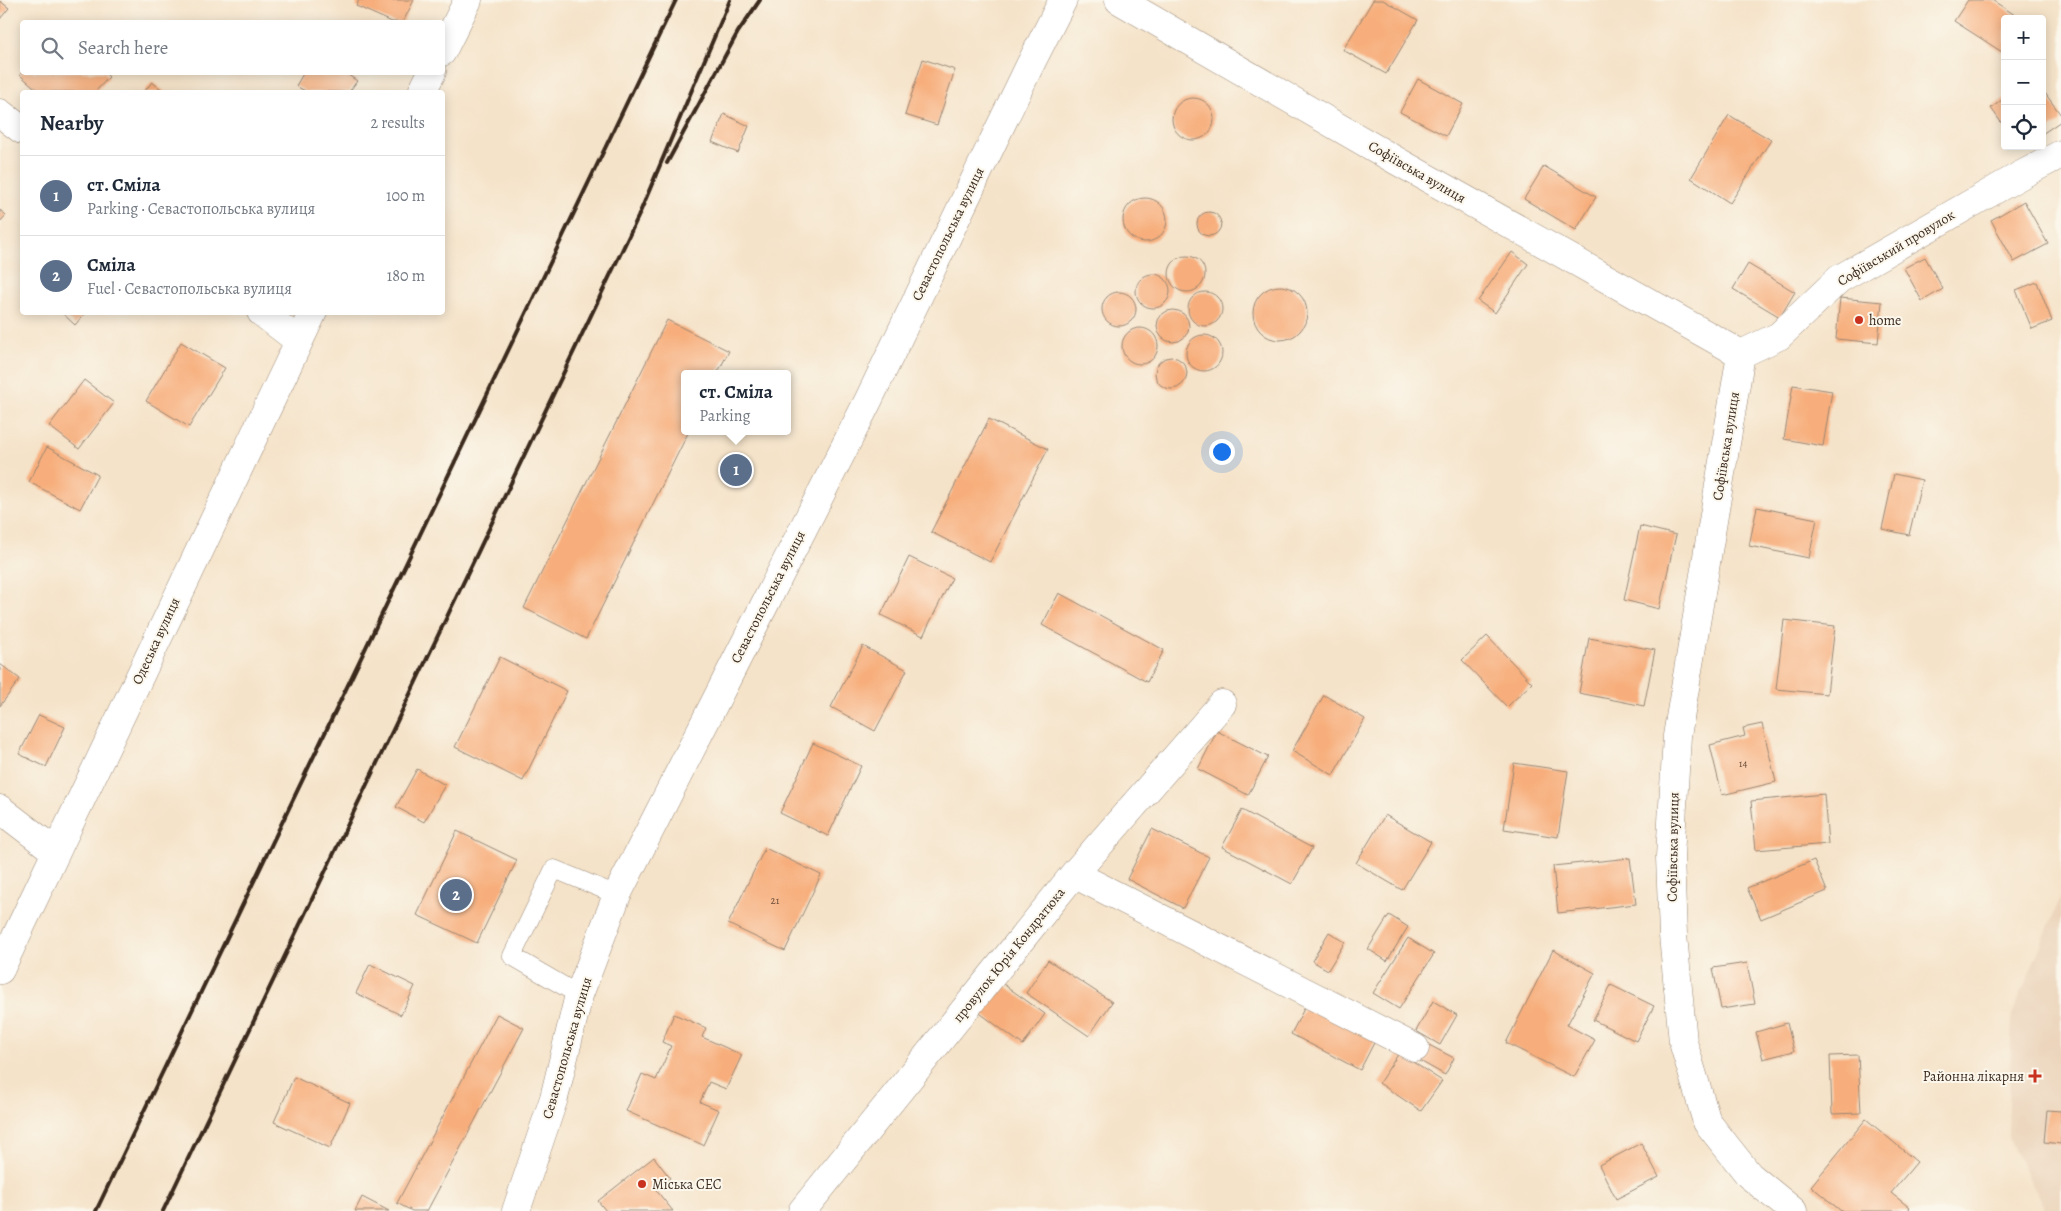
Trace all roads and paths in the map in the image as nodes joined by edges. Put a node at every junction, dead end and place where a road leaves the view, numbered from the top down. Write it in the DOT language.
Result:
graph roads {
  1 [pos="468,0"];
  2 [pos="1063,0"];
  3 [pos="1119,0"];
  4 [pos="445,46"];
  5 [pos="430,75"];
  6 [pos="423,90"];
  7 [pos="0,113"];
  8 [pos="20,128"];
  9 [pos="2061,154"];
  10 [pos="265,315"];
  11 [pos="311,315"];
  12 [pos="298,341"];
  13 [pos="1740,354"];
  14 [pos="1222,704"];
  15 [pos="0,809"];
  16 [pos="56,852"];
  17 [pos="1074,874"];
  18 [pos="617,894"];
  19 [pos="0,970"];
  20 [pos="579,995"];
  21 [pos="1415,1048"];
  22 [pos="516,1211"];
  23 [pos="802,1211"];
  24 [pos="1793,1211"];
  1 -- 4 [label="street"];
  2 -- 18 [label="street, Севастопольська вулиця"];
  3 -- 13 [label="street, Софіївська вулиця"];
  5 -- 6 [label="street"];
  7 -- 8 [label="street"];
  9 -- 13 [label="street, Софіївський провулок"];
  10 -- 12 [label="street"];
  11 -- 12 [label="street, Одеська вулиця"];
  12 -- 16 [label="street, Одеська вулиця"];
  13 -- 24 [label="street, Софіївська вулиця"];
  14 -- 17 [label="street, провулок Юрія Кондратюка"];
  15 -- 16 [label="street"];
  16 -- 19 [label="street, Одеська вулиця"];
  17 -- 21 [label="street"];
  17 -- 23 [label="street, провулок Юрія Кондратюка"];
  18 -- 20 [label="street, Севастопольська вулиця"];
  18 -- 20 [label="lane"];
  20 -- 22 [label="street, Севастопольська вулиця"];
}
